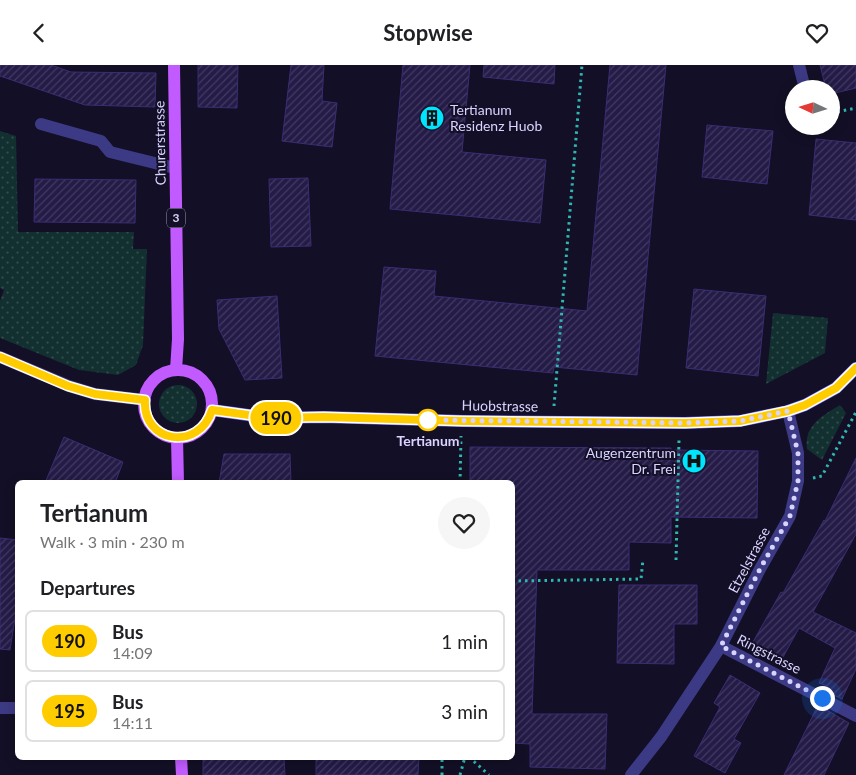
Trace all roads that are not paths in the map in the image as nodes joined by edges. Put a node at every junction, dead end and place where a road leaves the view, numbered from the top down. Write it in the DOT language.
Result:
graph roads {
  1 [pos="174,65"];
  2 [pos="799,65"];
  3 [pos="803,80"];
  4 [pos="41,124"];
  5 [pos="175,168"];
  6 [pos="0,357"];
  7 [pos="856,368"];
  8 [pos="176,370"];
  9 [pos="145,400"];
  10 [pos="212,410"];
  11 [pos="788,411"];
  12 [pos="177,438"];
  13 [pos="178,480"];
  14 [pos="721,646"];
  15 [pos="0,708"];
  16 [pos="15,708"];
  17 [pos="856,716"];
  18 [pos="181,760"];
  19 [pos="182,775"];
  20 [pos="631,775"];
  1 -- 5 [label="main road, Churerstrasse / 3"];
  2 -- 3 [label="street"];
  4 -- 5 [label="street"];
  5 -- 8 [label="main road, Churerstrasse / 3"];
  6 -- 9 [label="street"];
  7 -- 11 [label="street"];
  8 -- 9 [label="main road"];
  8 -- 10 [label="main road"];
  9 -- 12 [label="main road"];
  10 -- 11 [label="street, Huobstrasse"];
  10 -- 12 [label="main road"];
  11 -- 14 [label="street, Etzelstrasse"];
  12 -- 13 [label="main road"];
  14 -- 17 [label="street, Ringstrasse"];
  14 -- 20 [label="street, Etzelstrasse"];
  15 -- 16 [label="street"];
  18 -- 19 [label="main road"];
}
